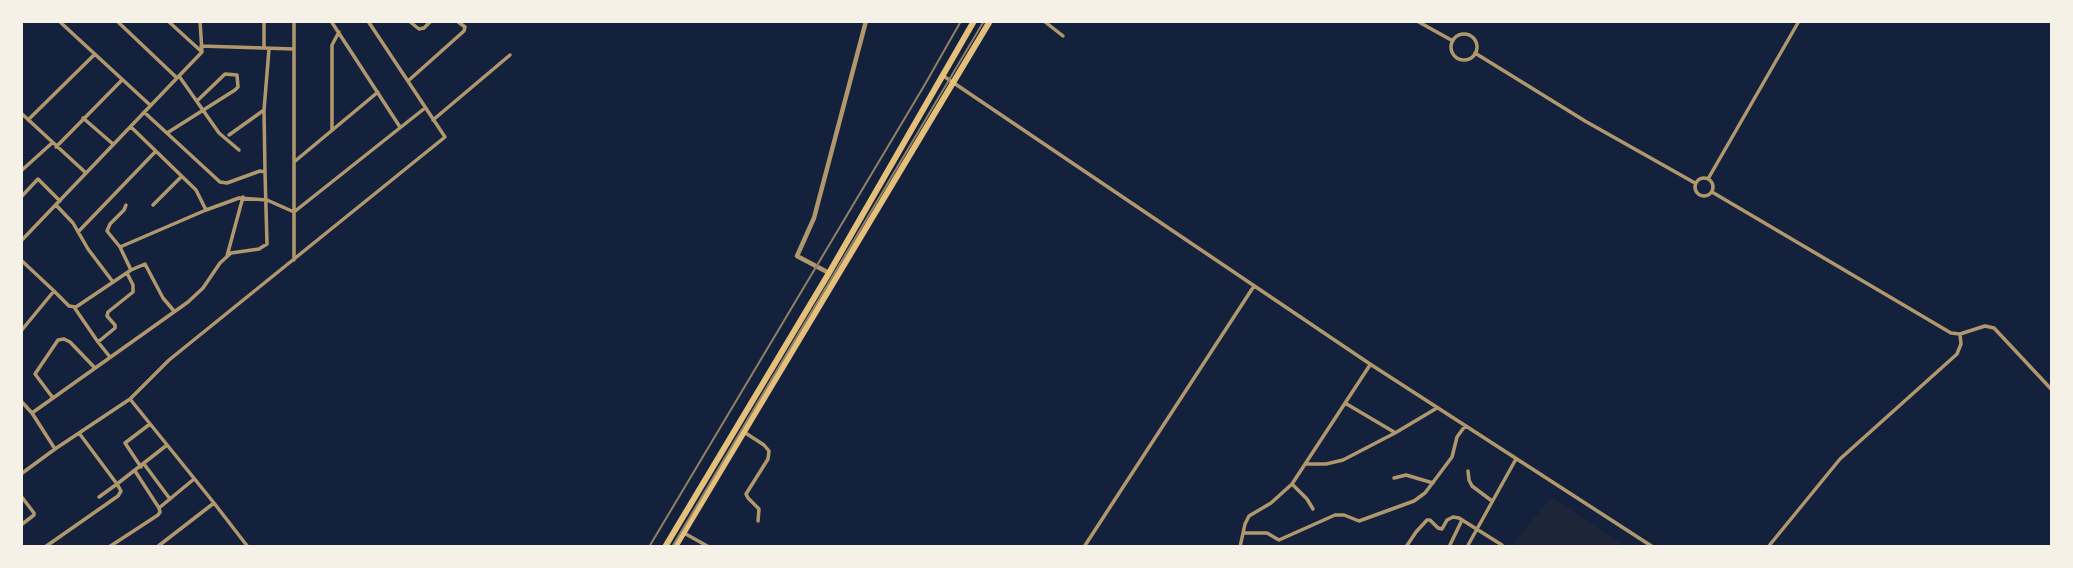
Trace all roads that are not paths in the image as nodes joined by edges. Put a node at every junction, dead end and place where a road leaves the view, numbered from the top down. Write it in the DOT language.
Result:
graph roads {
  1 [pos="59,21"];
  2 [pos="117,21"];
  3 [pos="168,21"];
  4 [pos="200,21"];
  5 [pos="264,21"];
  6 [pos="294,21"];
  7 [pos="331,21"];
  8 [pos="368,21"];
  9 [pos="409,21"];
  10 [pos="431,21"];
  11 [pos="457,21"];
  12 [pos="866,21"];
  13 [pos="974,21"];
  14 [pos="990,21"];
  15 [pos="1044,21"];
  16 [pos="1417,21"];
  17 [pos="1799,21"];
  18 [pos="339,32"];
  19 [pos="1063,36"];
  20 [pos="1452,41"];
  21 [pos="201,46"];
  22 [pos="266,48"];
  23 [pos="294,50"];
  24 [pos="202,52"];
  25 [pos="1475,53"];
  26 [pos="94,54"];
  27 [pos="510,55"];
  28 [pos="943,75"];
  29 [pos="178,77"];
  30 [pos="122,80"];
  31 [pos="408,81"];
  32 [pos="953,82"];
  33 [pos="378,92"];
  34 [pos="197,101"];
  35 [pos="150,106"];
  36 [pos="425,108"];
  37 [pos="202,110"];
  38 [pos="264,110"];
  39 [pos="144,112"];
  40 [pos="24,117"];
  41 [pos="83,118"];
  42 [pos="433,120"];
  43 [pos="130,126"];
  44 [pos="400,127"];
  45 [pos="332,130"];
  46 [pos="167,133"];
  47 [pos="229,135"];
  48 [pos="113,144"];
  49 [pos="54,145"];
  50 [pos="239,150"];
  51 [pos="156,151"];
  52 [pos="294,162"];
  53 [pos="22,168"];
  54 [pos="265,172"];
  55 [pos="86,173"];
  56 [pos="181,177"];
  57 [pos="1708,179"];
  58 [pos="1695,183"];
  59 [pos="1712,192"];
  60 [pos="21,197"];
  61 [pos="243,197"];
  62 [pos="267,200"];
  63 [pos="60,201"];
  64 [pos="56,205"];
  65 [pos="126,205"];
  66 [pos="153,205"];
  67 [pos="206,210"];
  68 [pos="294,212"];
  69 [pos="78,232"];
  70 [pos="22,239"];
  71 [pos="120,247"];
  72 [pos="227,256"];
  73 [pos="21,260"];
  74 [pos="294,260"];
  75 [pos="129,271"];
  76 [pos="829,273"];
  77 [pos="113,282"];
  78 [pos="1254,286"];
  79 [pos="54,291"];
  80 [pos="74,307"];
  81 [pos="175,311"];
  82 [pos="21,331"];
  83 [pos="1961,334"];
  84 [pos="98,342"];
  85 [pos="110,357"];
  86 [pos="1370,364"];
  87 [pos="95,368"];
  88 [pos="2052,390"];
  89 [pos="53,398"];
  90 [pos="130,399"];
  91 [pos="21,401"];
  92 [pos="1345,402"];
  93 [pos="1437,408"];
  94 [pos="32,413"];
  95 [pos="150,424"];
  96 [pos="1465,426"];
  97 [pos="744,432"];
  98 [pos="79,433"];
  99 [pos="1395,433"];
  100 [pos="167,445"];
  101 [pos="55,449"];
  102 [pos="1516,459"];
  103 [pos="1306,464"];
  104 [pos="142,465"];
  105 [pos="135,471"];
  106 [pos="1468,471"];
  107 [pos="21,474"];
  108 [pos="1394,478"];
  109 [pos="194,479"];
  110 [pos="1433,483"];
  111 [pos="117,484"];
  112 [pos="1292,484"];
  113 [pos="21,496"];
  114 [pos="99,497"];
  115 [pos="170,499"];
  116 [pos="1492,501"];
  117 [pos="214,503"];
  118 [pos="159,508"];
  119 [pos="1313,509"];
  120 [pos="1462,520"];
  121 [pos="758,522"];
  122 [pos="21,525"];
  123 [pos="1477,530"];
  124 [pos="684,533"];
  125 [pos="1243,533"];
  126 [pos="1502,545"];
  127 [pos="44,547"];
  128 [pos="108,547"];
  129 [pos="157,547"];
  130 [pos="248,547"];
  131 [pos="665,547"];
  132 [pos="675,547"];
  133 [pos="709,547"];
  134 [pos="1084,547"];
  135 [pos="1240,547"];
  136 [pos="1406,547"];
  137 [pos="1449,547"];
  138 [pos="1467,547"];
  139 [pos="1653,547"];
  140 [pos="1768,547"];
  1 -- 26 [label="street"];
  2 -- 29 [label="street"];
  3 -- 24 [label="street"];
  4 -- 21 [label="street"];
  5 -- 22 [label="street"];
  6 -- 23 [label="street"];
  7 -- 18 [label="street"];
  8 -- 31 [label="street"];
  9 -- 10 [label="street"];
  11 -- 31 [label="street"];
  12 -- 76 [label="street"];
  13 -- 28 [label="highway"];
  14 -- 32 [label="highway"];
  15 -- 19 [label="street"];
  16 -- 20 [label="street"];
  17 -- 57 [label="street"];
  18 -- 33 [label="street"];
  18 -- 45 [label="street"];
  20 -- 25 [label="street"];
  20 -- 25 [label="street"];
  21 -- 22 [label="street"];
  21 -- 24 [label="street"];
  22 -- 23 [label="street"];
  22 -- 38 [label="street"];
  23 -- 52 [label="street"];
  24 -- 29 [label="street"];
  25 -- 58 [label="street"];
  26 -- 30 [label="street"];
  26 -- 40 [label="street"];
  27 -- 42 [label="street"];
  28 -- 32 [label="street"];
  28 -- 76 [label="highway"];
  29 -- 34 [label="street"];
  29 -- 35 [label="street"];
  30 -- 35 [label="street"];
  30 -- 41 [label="street"];
  31 -- 36 [label="street"];
  32 -- 78 [label="street"];
  32 -- 97 [label="highway"];
  33 -- 44 [label="street"];
  33 -- 45 [label="street"];
  34 -- 37 [label="street"];
  34 -- 37 [label="street"];
  35 -- 39 [label="street"];
  36 -- 42 [label="street"];
  36 -- 44 [label="street"];
  37 -- 46 [label="street"];
  37 -- 50 [label="street"];
  38 -- 47 [label="street"];
  38 -- 54 [label="street"];
  39 -- 43 [label="street"];
  39 -- 46 [label="street"];
  40 -- 49 [label="street"];
  41 -- 48 [label="street"];
  41 -- 49 [label="street"];
  42 -- 74 [label="street"];
  43 -- 48 [label="street"];
  43 -- 51 [label="street"];
  44 -- 68 [label="street"];
  45 -- 52 [label="street"];
  46 -- 54 [label="street"];
  48 -- 55 [label="street"];
  49 -- 53 [label="street"];
  49 -- 55 [label="street"];
  51 -- 56 [label="street"];
  51 -- 69 [label="street"];
  52 -- 68 [label="street"];
  54 -- 62 [label="street"];
  55 -- 63 [label="street"];
  56 -- 66 [label="street"];
  56 -- 67 [label="street"];
  57 -- 58 [label="street"];
  57 -- 59 [label="street"];
  58 -- 59 [label="street"];
  59 -- 83 [label="street"];
  60 -- 63 [label="street"];
  61 -- 62 [label="street"];
  61 -- 67 [label="street"];
  61 -- 72 [label="street"];
  62 -- 68 [label="street"];
  62 -- 72 [label="street"];
  63 -- 64 [label="street"];
  64 -- 69 [label="street"];
  64 -- 70 [label="street"];
  65 -- 71 [label="street"];
  67 -- 71 [label="street"];
  68 -- 74 [label="street"];
  69 -- 77 [label="street"];
  71 -- 75 [label="street"];
  72 -- 81 [label="street"];
  73 -- 79 [label="street"];
  74 -- 90 [label="street"];
  75 -- 77 [label="street"];
  75 -- 81 [label="street"];
  75 -- 84 [label="street"];
  76 -- 131 [label="highway"];
  77 -- 80 [label="street"];
  78 -- 86 [label="street"];
  78 -- 134 [label="street"];
  79 -- 80 [label="street"];
  79 -- 82 [label="street"];
  80 -- 84 [label="street"];
  81 -- 85 [label="street"];
  83 -- 88 [label="street"];
  83 -- 140 [label="street"];
  84 -- 85 [label="street"];
  85 -- 87 [label="street"];
  86 -- 92 [label="street"];
  86 -- 93 [label="street"];
  87 -- 89 [label="street"];
  87 -- 89 [label="street"];
  89 -- 94 [label="street"];
  90 -- 95 [label="street"];
  90 -- 98 [label="street"];
  91 -- 94 [label="street"];
  92 -- 99 [label="street"];
  92 -- 103 [label="street"];
  93 -- 96 [label="street"];
  93 -- 99 [label="street"];
  94 -- 101 [label="street"];
  95 -- 100 [label="street"];
  95 -- 104 [label="street"];
  96 -- 102 [label="street"];
  96 -- 110 [label="street"];
  97 -- 121 [label="street"];
  97 -- 124 [label="highway"];
  98 -- 101 [label="street"];
  98 -- 111 [label="street"];
  99 -- 103 [label="street"];
  100 -- 104 [label="street"];
  100 -- 109 [label="street"];
  101 -- 107 [label="street"];
  102 -- 116 [label="street"];
  102 -- 139 [label="street"];
  103 -- 112 [label="street"];
  104 -- 105 [label="street"];
  104 -- 115 [label="street"];
  105 -- 111 [label="street"];
  105 -- 118 [label="street"];
  106 -- 116 [label="street"];
  108 -- 110 [label="street"];
  109 -- 115 [label="street"];
  109 -- 117 [label="street"];
  110 -- 125 [label="street"];
  111 -- 114 [label="street"];
  111 -- 127 [label="street"];
  112 -- 119 [label="street"];
  112 -- 125 [label="street"];
  113 -- 122 [label="street"];
  115 -- 118 [label="street"];
  116 -- 123 [label="street"];
  117 -- 129 [label="street"];
  117 -- 130 [label="street"];
  118 -- 128 [label="street"];
  120 -- 123 [label="street"];
  120 -- 136 [label="street"];
  120 -- 137 [label="street"];
  123 -- 126 [label="street"];
  123 -- 138 [label="street"];
  124 -- 132 [label="highway"];
  124 -- 133 [label="street"];
  125 -- 135 [label="street"];
}
